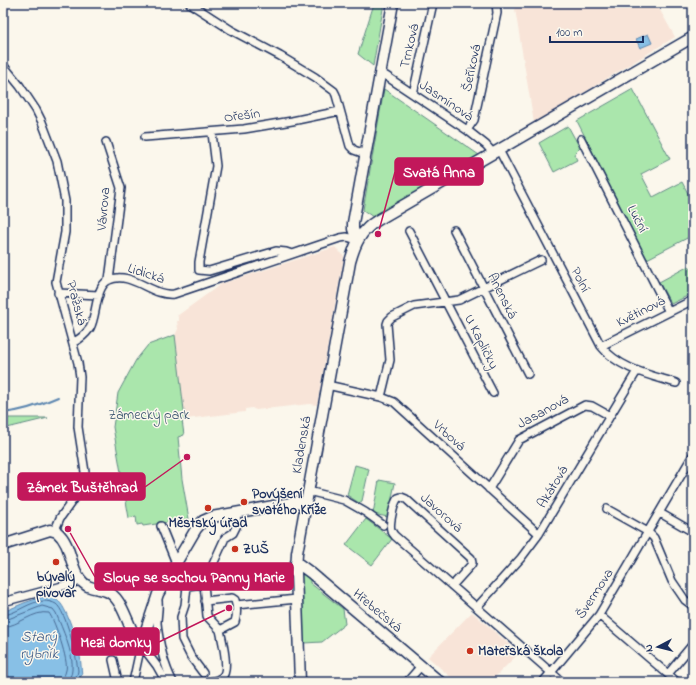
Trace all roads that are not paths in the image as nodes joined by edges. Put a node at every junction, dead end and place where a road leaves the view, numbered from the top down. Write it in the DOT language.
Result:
graph roads {
  1 [pos="189,3"];
  2 [pos="393,3"];
  3 [pos="433,3"];
  4 [pos="496,6"];
  5 [pos="693,37"];
  6 [pos="3,65"];
  7 [pos="380,75"];
  8 [pos="413,94"];
  9 [pos="340,111"];
  10 [pos="467,130"];
  11 [pos="212,133"];
  12 [pos="145,137"];
  13 [pos="581,138"];
  14 [pos="106,142"];
  15 [pos="496,151"];
  16 [pos="365,154"];
  17 [pos="454,230"];
  18 [pos="409,231"];
  19 [pos="358,240"];
  20 [pos="292,254"];
  21 [pos="541,260"];
  22 [pos="109,280"];
  23 [pos="484,288"];
  24 [pos="58,294"];
  25 [pos="99,295"];
  26 [pos="693,300"];
  27 [pos="446,303"];
  28 [pos="669,312"];
  29 [pos="74,342"];
  30 [pos="601,346"];
  31 [pos="637,371"];
  32 [pos="528,374"];
  33 [pos="676,383"];
  34 [pos="327,385"];
  35 [pos="492,393"];
  36 [pos="381,397"];
  37 [pos="610,416"];
  38 [pos="693,455"];
  39 [pos="489,489"];
  40 [pos="308,491"];
  41 [pos="306,504"];
  42 [pos="607,509"];
  43 [pos="236,513"];
  44 [pos="660,513"];
  45 [pos="383,525"];
  46 [pos="161,526"];
  47 [pos="55,530"];
  48 [pos="648,532"];
  49 [pos="693,532"];
  50 [pos="539,534"];
  51 [pos="3,545"];
  52 [pos="176,562"];
  53 [pos="296,562"];
  54 [pos="81,581"];
  55 [pos="204,584"];
  56 [pos="452,586"];
  57 [pos="157,597"];
  58 [pos="297,599"];
  59 [pos="205,601"];
  60 [pos="3,602"];
  61 [pos="236,605"];
  62 [pos="693,606"];
  63 [pos="477,607"];
  64 [pos="599,615"];
  65 [pos="220,630"];
  66 [pos="693,644"];
  67 [pos="141,645"];
  68 [pos="113,660"];
  69 [pos="421,666"];
  70 [pos="551,672"];
  71 [pos="668,674"];
  72 [pos="118,682"];
  73 [pos="133,682"];
  74 [pos="166,682"];
  75 [pos="173,682"];
  76 [pos="210,682"];
  77 [pos="300,682"];
  78 [pos="408,682"];
  79 [pos="440,682"];
  80 [pos="543,682"];
  81 [pos="562,682"];
  82 [pos="677,682"];
  1 -- 9 [label="street"];
  2 -- 7 [label="street"];
  3 -- 8 [label="street, Trnková"];
  4 -- 10 [label="street, Šeříková"];
  5 -- 15 [label="street, Kladenská"];
  6 -- 24 [label="street, Pražská"];
  7 -- 8 [label="street, Jasmínová"];
  7 -- 16 [label="street"];
  8 -- 10 [label="street, Jasmínová"];
  9 -- 11 [label="street, Ořešín"];
  9 -- 16 [label="street"];
  10 -- 15 [label="street, Jasmínová"];
  11 -- 12 [label="street, Ořešín"];
  11 -- 20 [label="street, Lidická"];
  13 -- 28 [label="street, Luční"];
  14 -- 22 [label="street, Vávrova"];
  15 -- 19 [label="street, Kladenská"];
  15 -- 30 [label="street, Polní"];
  16 -- 19 [label="street"];
  17 -- 23 [label="street, Anenská"];
  18 -- 27 [label="street, U Kapličky"];
  19 -- 20 [label="street, Lidická"];
  19 -- 34 [label="street, Kladenská"];
  20 -- 22 [label="street, Lidická"];
  21 -- 23 [label="street, U Kapličky"];
  22 -- 25 [label="street, Lidická"];
  23 -- 27 [label="street, U Kapličky"];
  23 -- 32 [label="street, Anenská"];
  24 -- 25 [label="street"];
  24 -- 29 [label="street, Pražská"];
  25 -- 29 [label="street, Lidická"];
  26 -- 28 [label="street, Květinová"];
  27 -- 35 [label="street, U Kapličky"];
  27 -- 36 [label="street, U Kapličky"];
  28 -- 30 [label="street, Květinová"];
  29 -- 47 [label="street, Pražská"];
  30 -- 31 [label="street, Polní"];
  31 -- 33 [label="street, Polní"];
  31 -- 37 [label="street, Akátová"];
  34 -- 36 [label="street, Vrbová"];
  34 -- 40 [label="street, Kladenská"];
  36 -- 39 [label="street, Vrbová"];
  37 -- 39 [label="street, Jasanová"];
  37 -- 50 [label="street, Akátová"];
  38 -- 44 [label="street, Švermova"];
  39 -- 50 [label="street, Vrbová"];
  40 -- 41 [label="street, Kladenská"];
  40 -- 45 [label="street"];
  41 -- 43 [label="street"];
  41 -- 53 [label="street, Kladenská"];
  42 -- 48 [label="street"];
  43 -- 52 [label="street"];
  43 -- 55 [label="street"];
  44 -- 48 [label="street, Švermova"];
  44 -- 49 [label="street"];
  46 -- 52 [label="street"];
  47 -- 51 [label="street"];
  47 -- 54 [label="street"];
  48 -- 62 [label="street"];
  48 -- 64 [label="street, Švermova"];
  50 -- 63 [label="street, Akátová"];
  52 -- 57 [label="street"];
  53 -- 58 [label="street, Kladenská"];
  53 -- 69 [label="street, Hřebečská"];
  54 -- 60 [label="street"];
  54 -- 67 [label="street"];
  55 -- 59 [label="street"];
  55 -- 76 [label="street"];
  56 -- 56 [label="street, Javorová"];
  56 -- 63 [label="street, Javorová"];
  57 -- 67 [label="street"];
  57 -- 75 [label="street"];
  58 -- 61 [label="street"];
  58 -- 77 [label="street, Kladenská"];
  59 -- 61 [label="street"];
  59 -- 65 [label="street"];
  61 -- 65 [label="street"];
  63 -- 70 [label="street, Javorová"];
  64 -- 70 [label="street, Švermova"];
  64 -- 71 [label="street"];
  65 -- 76 [label="street"];
  66 -- 71 [label="street"];
  67 -- 73 [label="street"];
  67 -- 74 [label="street"];
  68 -- 72 [label="street"];
  69 -- 78 [label="street"];
  69 -- 79 [label="street, Hřebečská"];
  70 -- 80 [label="street, Švermova"];
  70 -- 81 [label="street, Javorová"];
  71 -- 82 [label="street"];
}
